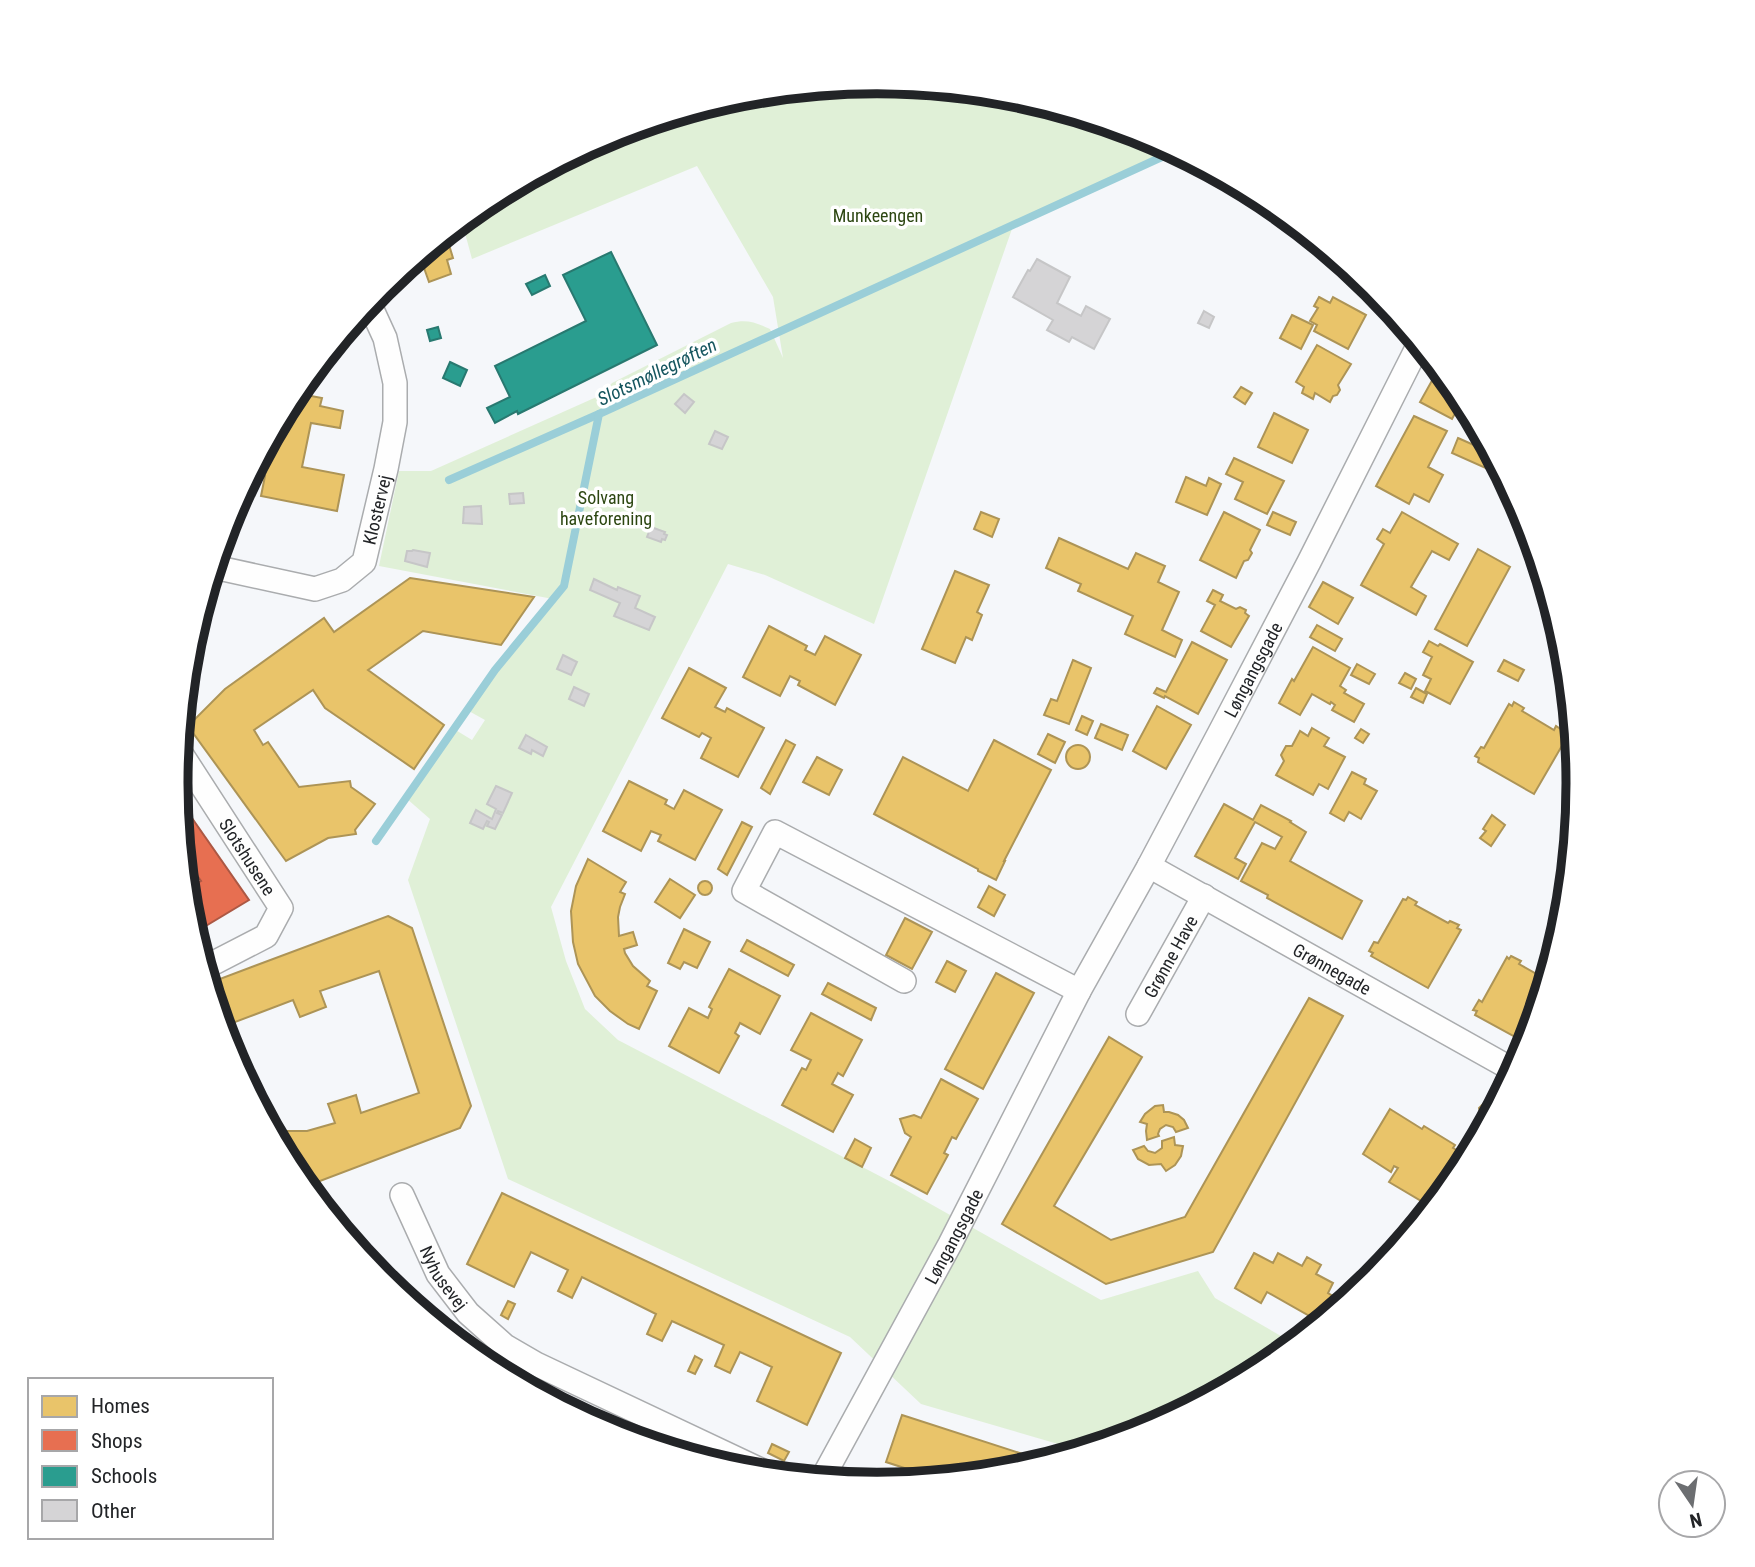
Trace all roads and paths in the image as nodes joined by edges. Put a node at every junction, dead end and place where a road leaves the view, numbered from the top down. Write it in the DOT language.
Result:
graph roads {
  1 [pos="374,313"];
  2 [pos="1415,352"];
  3 [pos="223,568"];
  4 [pos="189,766"];
  5 [pos="1149,866"];
  6 [pos="1204,896"];
  7 [pos="212,964"];
  8 [pos="904,981"];
  9 [pos="1079,991"];
  10 [pos="1138,1014"];
  11 [pos="1505,1066"];
  12 [pos="402,1195"];
  13 [pos="732,1456"];
  14 [pos="827,1471"];
  1 -- 3 [label="street, Klostervej"];
  2 -- 5 [label="street, Løngangsgade"];
  4 -- 7 [label="street, Slotshusene"];
  5 -- 6 [label="street, Grønnegade"];
  5 -- 9 [label="street, Løngangsgade"];
  6 -- 10 [label="street, Grønne Have"];
  6 -- 11 [label="street, Grønnegade"];
  8 -- 9 [label="street"];
  9 -- 14 [label="street, Løngangsgade"];
  12 -- 13 [label="street, Nyhusevej"];
}
